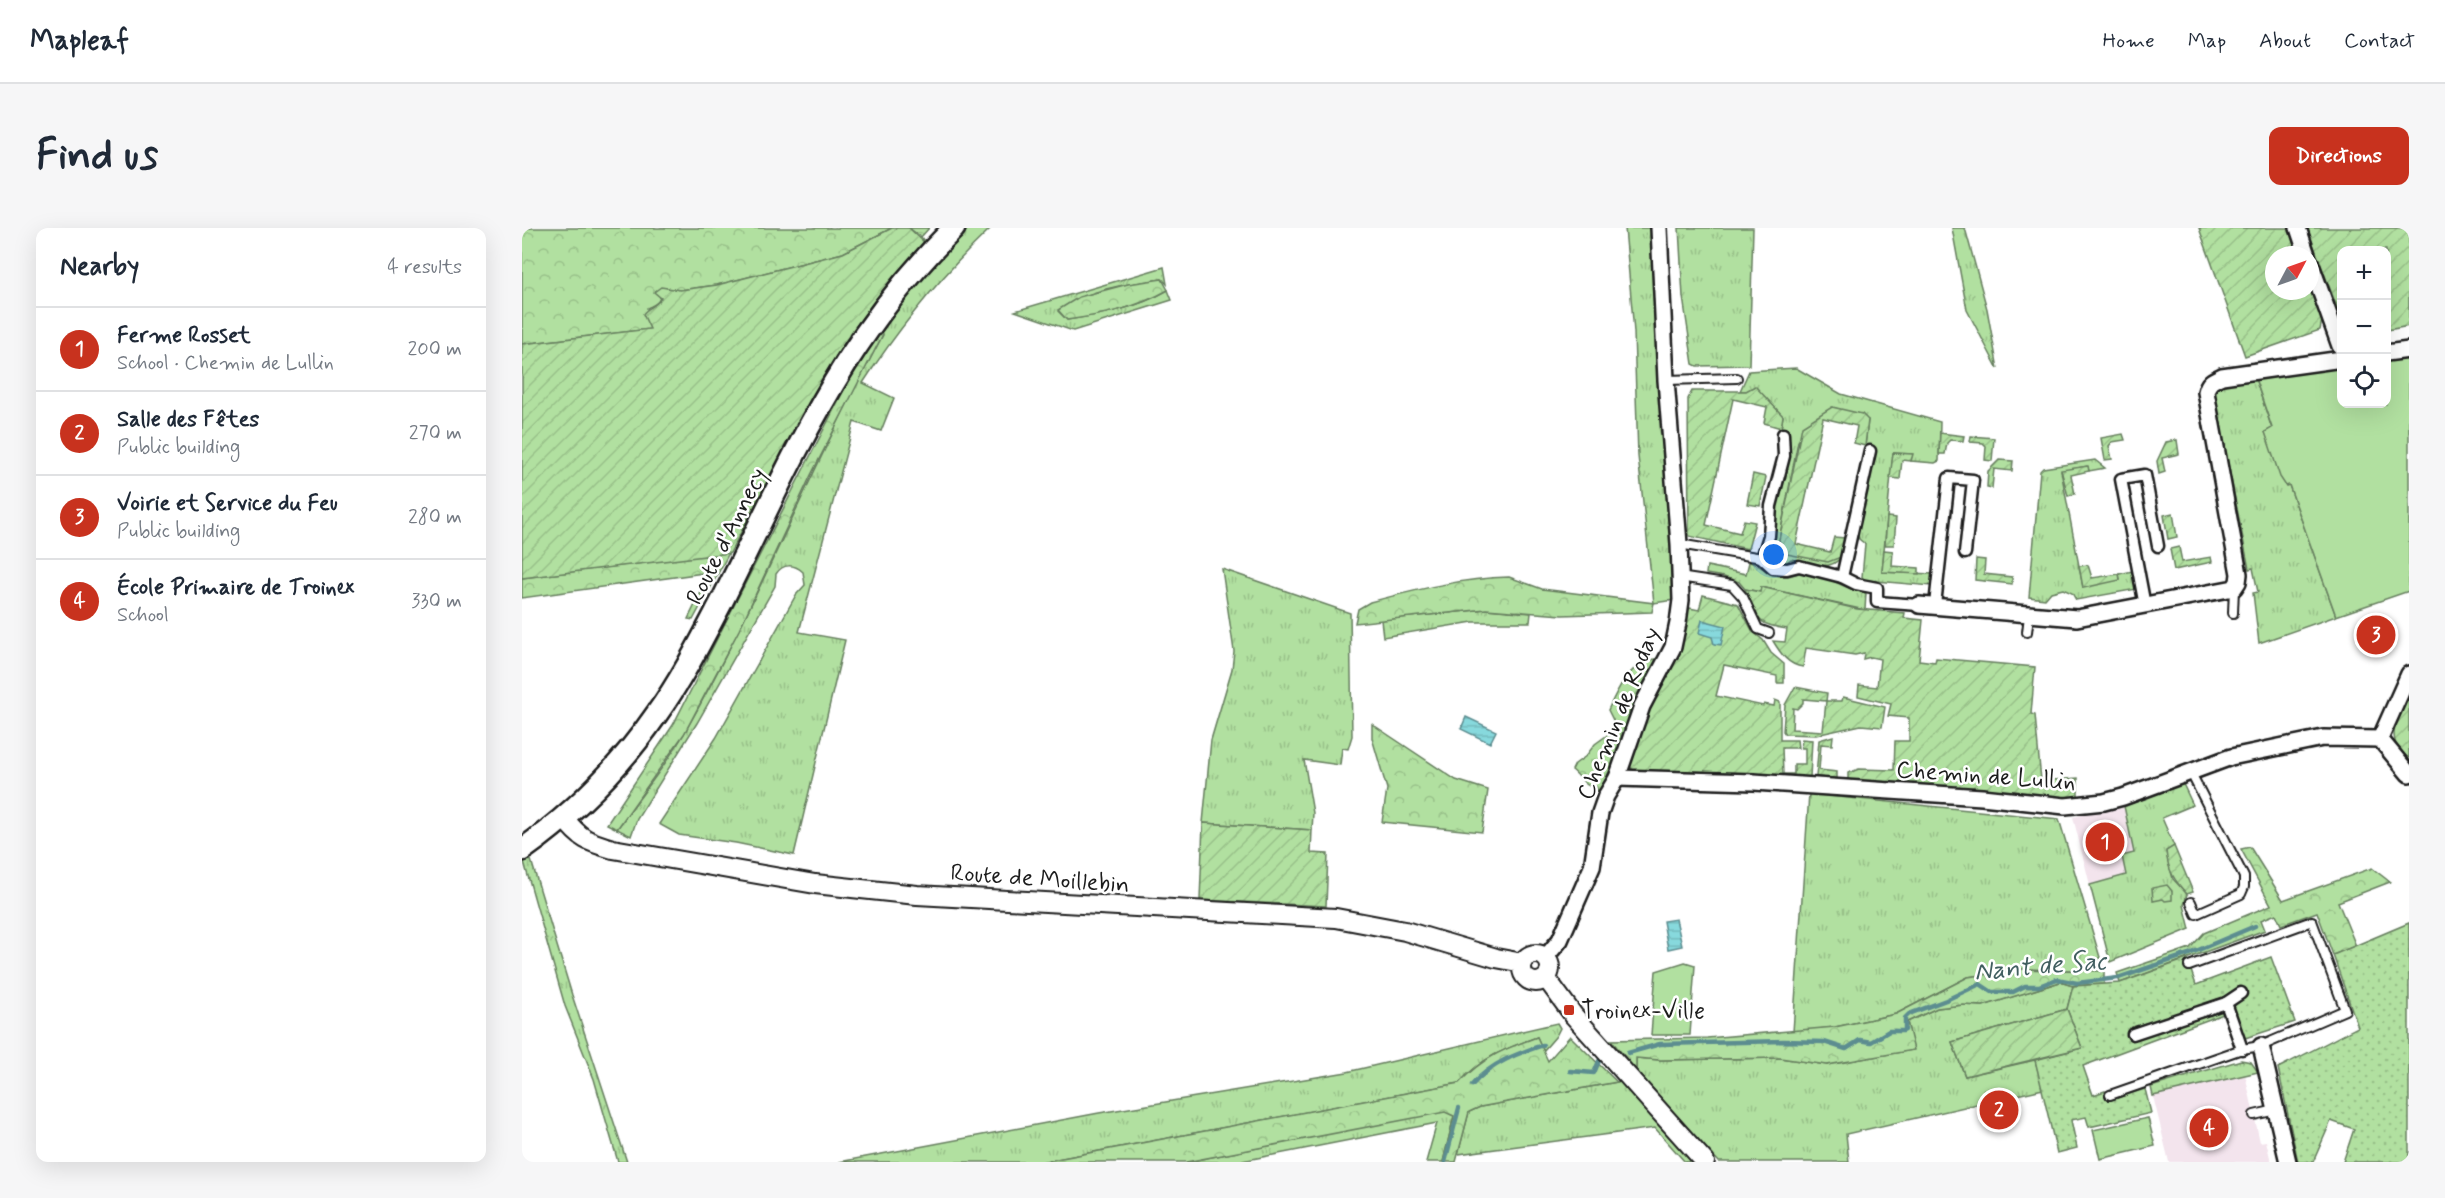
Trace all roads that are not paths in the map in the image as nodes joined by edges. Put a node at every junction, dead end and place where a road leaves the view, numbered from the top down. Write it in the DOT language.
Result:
graph roads {
  1 [pos="954,228"];
  2 [pos="1659,228"];
  3 [pos="2298,228"];
  4 [pos="2304,246"];
  5 [pos="2319,288"];
  6 [pos="2337,340"];
  7 [pos="2409,350"];
  8 [pos="2391,352"];
  9 [pos="2337,353"];
  10 [pos="1737,378"];
  11 [pos="1666,380"];
  12 [pos="1783,434"];
  13 [pos="1870,451"];
  14 [pos="1678,544"];
  15 [pos="2158,546"];
  16 [pos="1965,553"];
  17 [pos="1762,558"];
  18 [pos="1679,577"];
  19 [pos="1842,577"];
  20 [pos="2234,588"];
  21 [pos="1920,605"];
  22 [pos="1935,605"];
  23 [pos="2145,606"];
  24 [pos="2233,613"];
  25 [pos="2029,616"];
  26 [pos="2027,632"];
  27 [pos="1770,633"];
  28 [pos="2409,674"];
  29 [pos="2380,739"];
  30 [pos="2190,771"];
  31 [pos="2409,774"];
  32 [pos="1617,778"];
  33 [pos="564,818"];
  34 [pos="522,850"];
  35 [pos="2191,902"];
  36 [pos="1545,958"];
  37 [pos="1523,963"];
  38 [pos="2189,966"];
  39 [pos="1546,978"];
  40 [pos="2241,993"];
  41 [pos="2226,1003"];
  42 [pos="2133,1034"];
  43 [pos="2261,1046"];
  44 [pos="2242,1049"];
  45 [pos="2110,1095"];
  46 [pos="2276,1110"];
  47 [pos="2254,1114"];
  48 [pos="1705,1162"];
  49 [pos="2288,1162"];
  1 -- 33 [label="main road, Route d'Annecy"];
  2 -- 11 [label="street, Chemin de Roday"];
  3 -- 4 [label="street"];
  5 -- 6 [label="street"];
  7 -- 8 [label="street"];
  9 -- 20 [label="street"];
  10 -- 11 [label="lane"];
  11 -- 14 [label="street, Chemin de Roday"];
  12 -- 17 [label="street"];
  13 -- 19 [label="street"];
  14 -- 17 [label="lane"];
  14 -- 18 [label="street, Chemin de Roday"];
  15 -- 23 [label="street"];
  16 -- 22 [label="street"];
  17 -- 19 [label="street"];
  18 -- 27 [label="lane"];
  18 -- 32 [label="street, Chemin de Roday"];
  19 -- 21 [label="street"];
  20 -- 23 [label="street"];
  20 -- 24 [label="lane"];
  21 -- 22 [label="street"];
  22 -- 25 [label="street"];
  23 -- 25 [label="street"];
  25 -- 26 [label="lane"];
  28 -- 29 [label="street"];
  29 -- 30 [label="street, Chemin de Lullin"];
  29 -- 31 [label="street"];
  30 -- 32 [label="street, Chemin de Lullin"];
  30 -- 35 [label="lane"];
  32 -- 36 [label="street, Chemin de Roday"];
  33 -- 34 [label="main road, Route d'Annecy"];
  33 -- 37 [label="street, Route de Moillebin"];
  36 -- 37 [label="street"];
  36 -- 39 [label="street"];
  37 -- 39 [label="street"];
  38 -- 43 [label="lane"];
  39 -- 48 [label="street"];
  40 -- 41 [label="street"];
  41 -- 42 [label="street"];
  41 -- 44 [label="street"];
  43 -- 44 [label="lane"];
  43 -- 46 [label="street"];
  44 -- 45 [label="lane"];
  46 -- 47 [label="lane"];
  46 -- 49 [label="street"];
}
